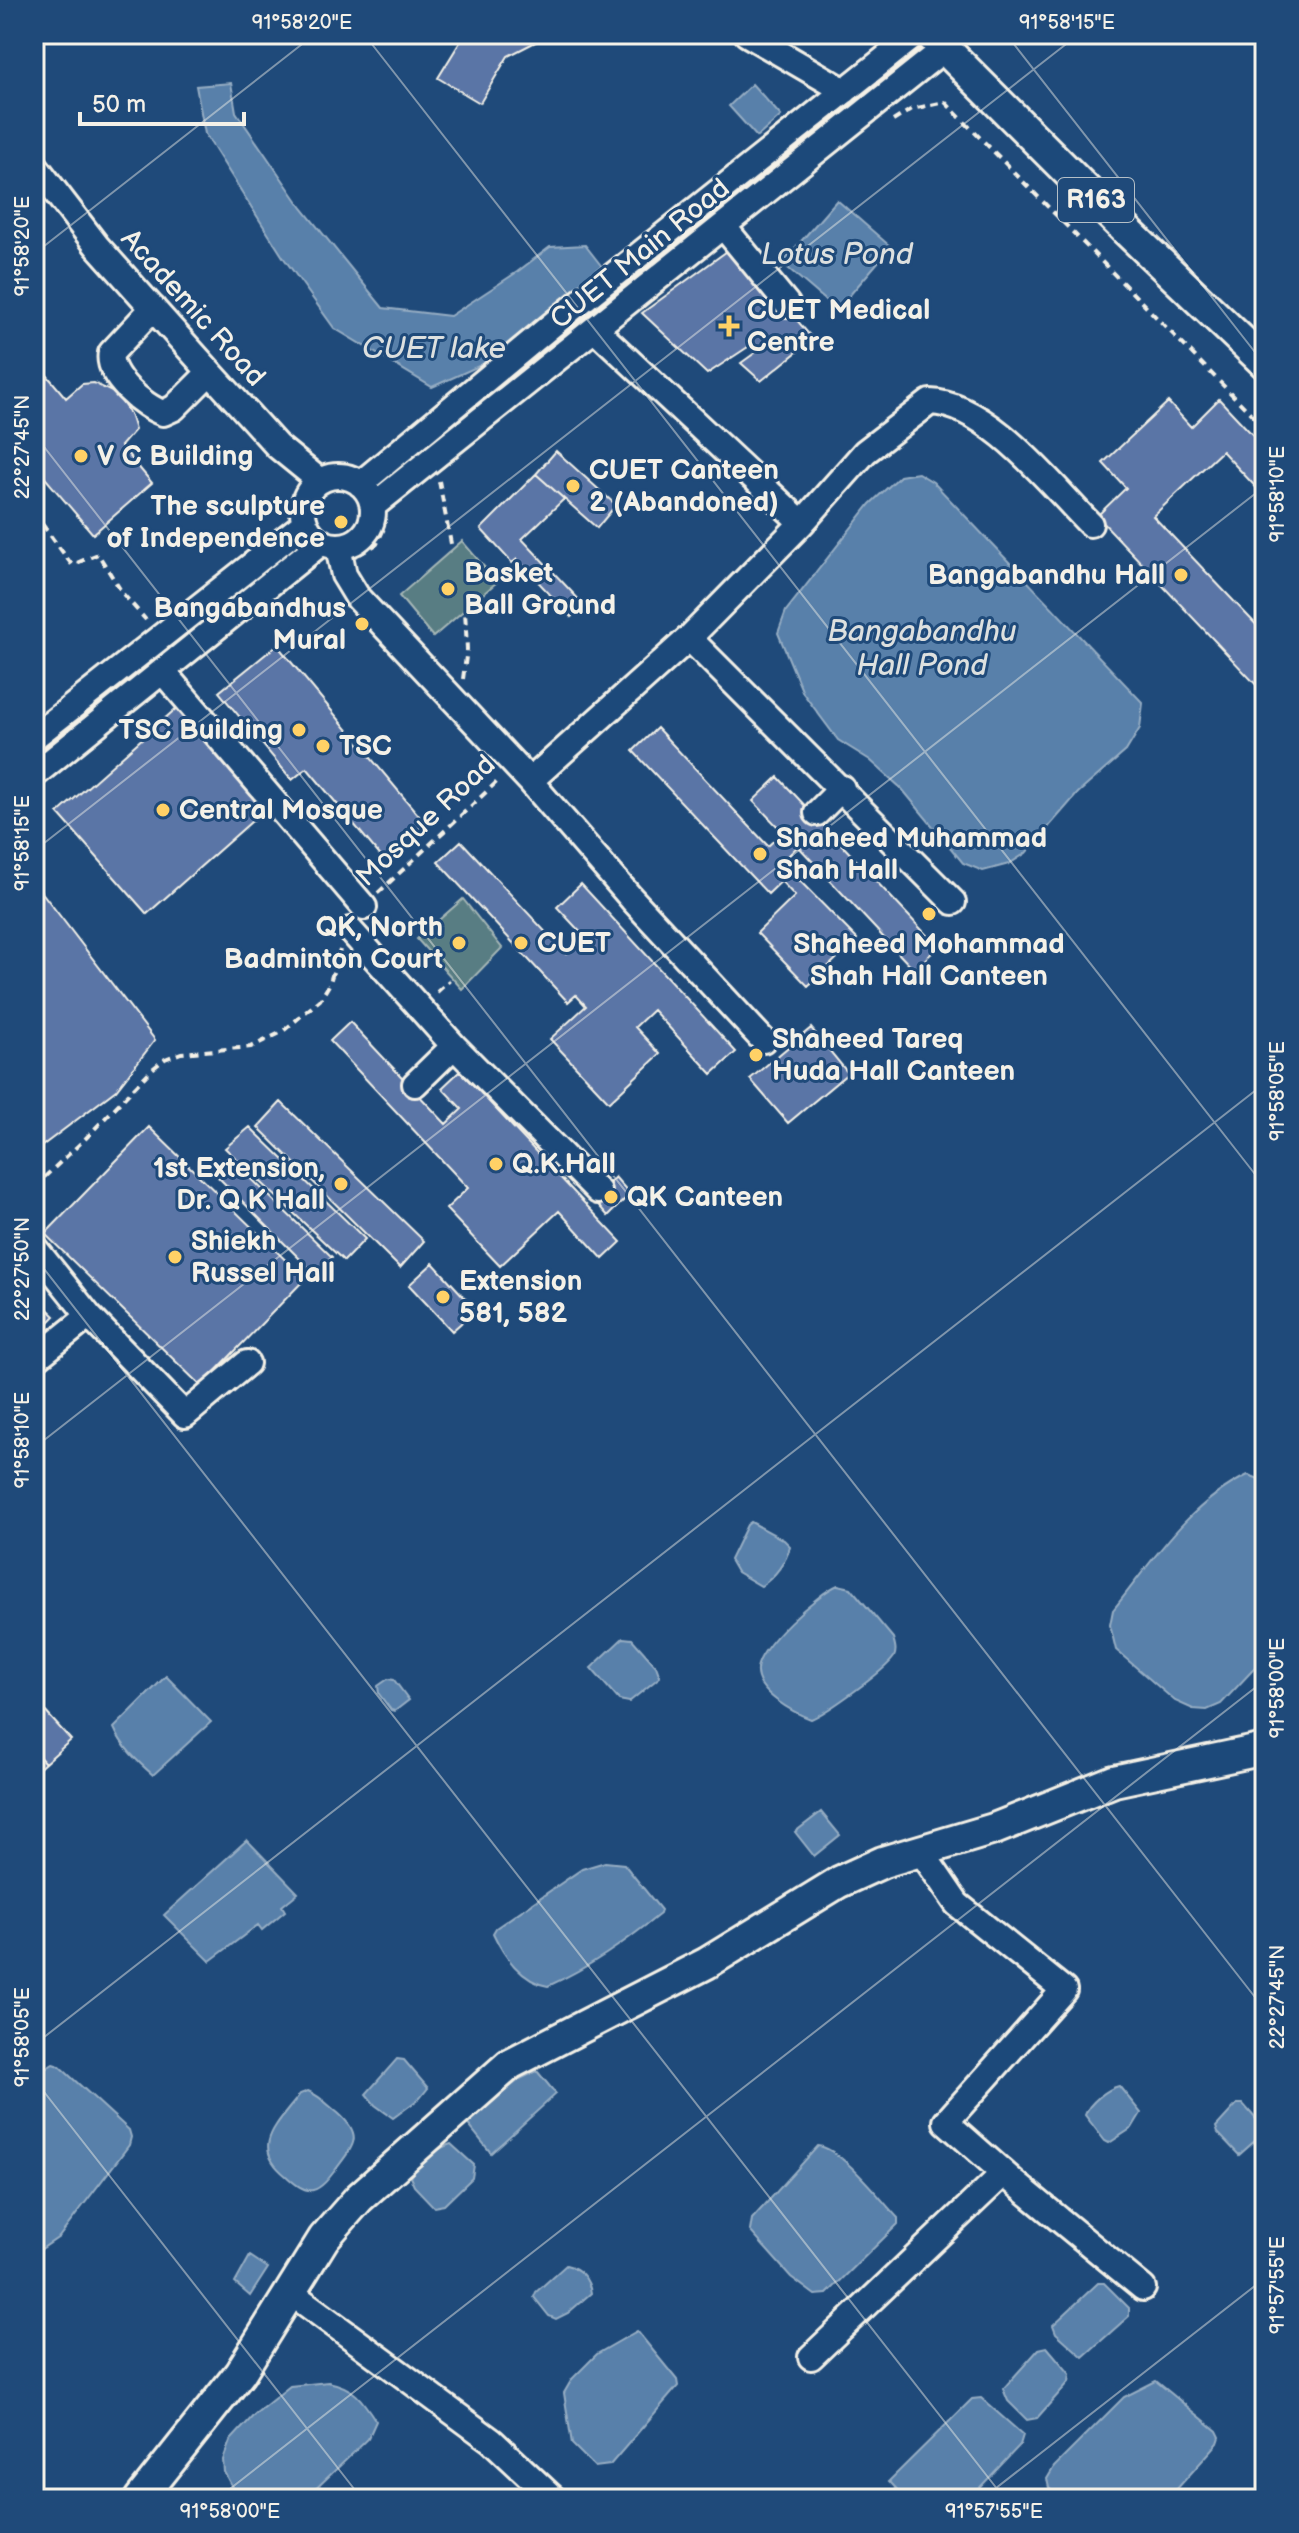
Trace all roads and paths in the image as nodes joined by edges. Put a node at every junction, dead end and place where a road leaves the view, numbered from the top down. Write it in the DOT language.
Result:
graph roads {
  1 [pos="747,34"];
  2 [pos="916,34"];
  3 [pos="937,41"];
  4 [pos="845,91"];
  5 [pos="886,127"];
  6 [pos="34,164"];
  7 [pos="723,226"];
  8 [pos="787,304"];
  9 [pos="153,308"];
  10 [pos="595,329"];
  11 [pos="1265,363"];
  12 [pos="210,372"];
  13 [pos="1265,428"];
  14 [pos="434,457"];
  15 [pos="320,481"];
  16 [pos="360,484"];
  17 [pos="34,513"];
  18 [pos="380,514"];
  19 [pos="807,516"];
  20 [pos="305,523"];
  21 [pos="1090,524"];
  22 [pos="337,549"];
  23 [pos="452,549"];
  24 [pos="465,610"];
  25 [pos="160,638"];
  26 [pos="689,638"];
  27 [pos="164,673"];
  28 [pos="460,706"];
  29 [pos="34,737"];
  30 [pos="522,772"];
  31 [pos="34,775"];
  32 [pos="842,788"];
  33 [pos="817,813"];
  34 [pos="953,902"];
  35 [pos="364,907"];
  36 [pos="350,930"];
  37 [pos="763,1040"];
  38 [pos="454,1046"];
  39 [pos="415,1084"];
  40 [pos="34,1187"];
  41 [pos="598,1191"];
  42 [pos="34,1247"];
  43 [pos="89,1316"];
  44 [pos="34,1360"];
  45 [pos="247,1363"];
  46 [pos="1265,1749"];
  47 [pos="920,1850"];
  48 [pos="1003,2174"];
  49 [pos="1143,2288"];
  50 [pos="290,2292"];
  51 [pos="811,2357"];
  52 [pos="140,2499"];
  53 [pos="554,2499"];
  1 -- 4 [label="street"];
  2 -- 4 [label="street, CUET Main Road"];
  3 -- 7 [label="street, CUET Main Road"];
  3 -- 11 [label="main road, R163"];
  4 -- 16 [label="street, CUET Main Road"];
  5 -- 13 [label="path"];
  6 -- 9 [label="street, Academic Road"];
  7 -- 8 [label="street"];
  7 -- 10 [label="street, CUET Main Road"];
  9 -- 12 [label="street, Academic Road"];
  9 -- 12 [label="street"];
  10 -- 14 [label="street, CUET Main Road"];
  10 -- 19 [label="street"];
  12 -- 15 [label="street, Academic Road"];
  14 -- 18 [label="street, CUET Main Road"];
  14 -- 23 [label="path"];
  15 -- 16 [label="street"];
  15 -- 20 [label="street"];
  16 -- 18 [label="street"];
  17 -- 25 [label="path"];
  18 -- 22 [label="street"];
  18 -- 22 [label="path"];
  19 -- 21 [label="street"];
  19 -- 26 [label="street"];
  20 -- 22 [label="street"];
  20 -- 25 [label="street"];
  22 -- 27 [label="street"];
  22 -- 28 [label="street"];
  24 -- 28 [label="path"];
  25 -- 29 [label="street"];
  26 -- 30 [label="street"];
  26 -- 32 [label="street"];
  27 -- 31 [label="street"];
  27 -- 35 [label="street"];
  28 -- 30 [label="street"];
  30 -- 35 [label="path, Mosque Road"];
  30 -- 37 [label="street"];
  32 -- 33 [label="street"];
  32 -- 34 [label="street"];
  36 -- 38 [label="street"];
  36 -- 40 [label="path"];
  38 -- 39 [label="street"];
  38 -- 41 [label="street"];
  42 -- 43 [label="street"];
  43 -- 44 [label="street"];
  43 -- 45 [label="street"];
  46 -- 47 [label="main road"];
  47 -- 48 [label="street"];
  47 -- 50 [label="main road"];
  48 -- 49 [label="street"];
  48 -- 51 [label="street"];
  50 -- 52 [label="main road"];
  50 -- 53 [label="street"];
}
